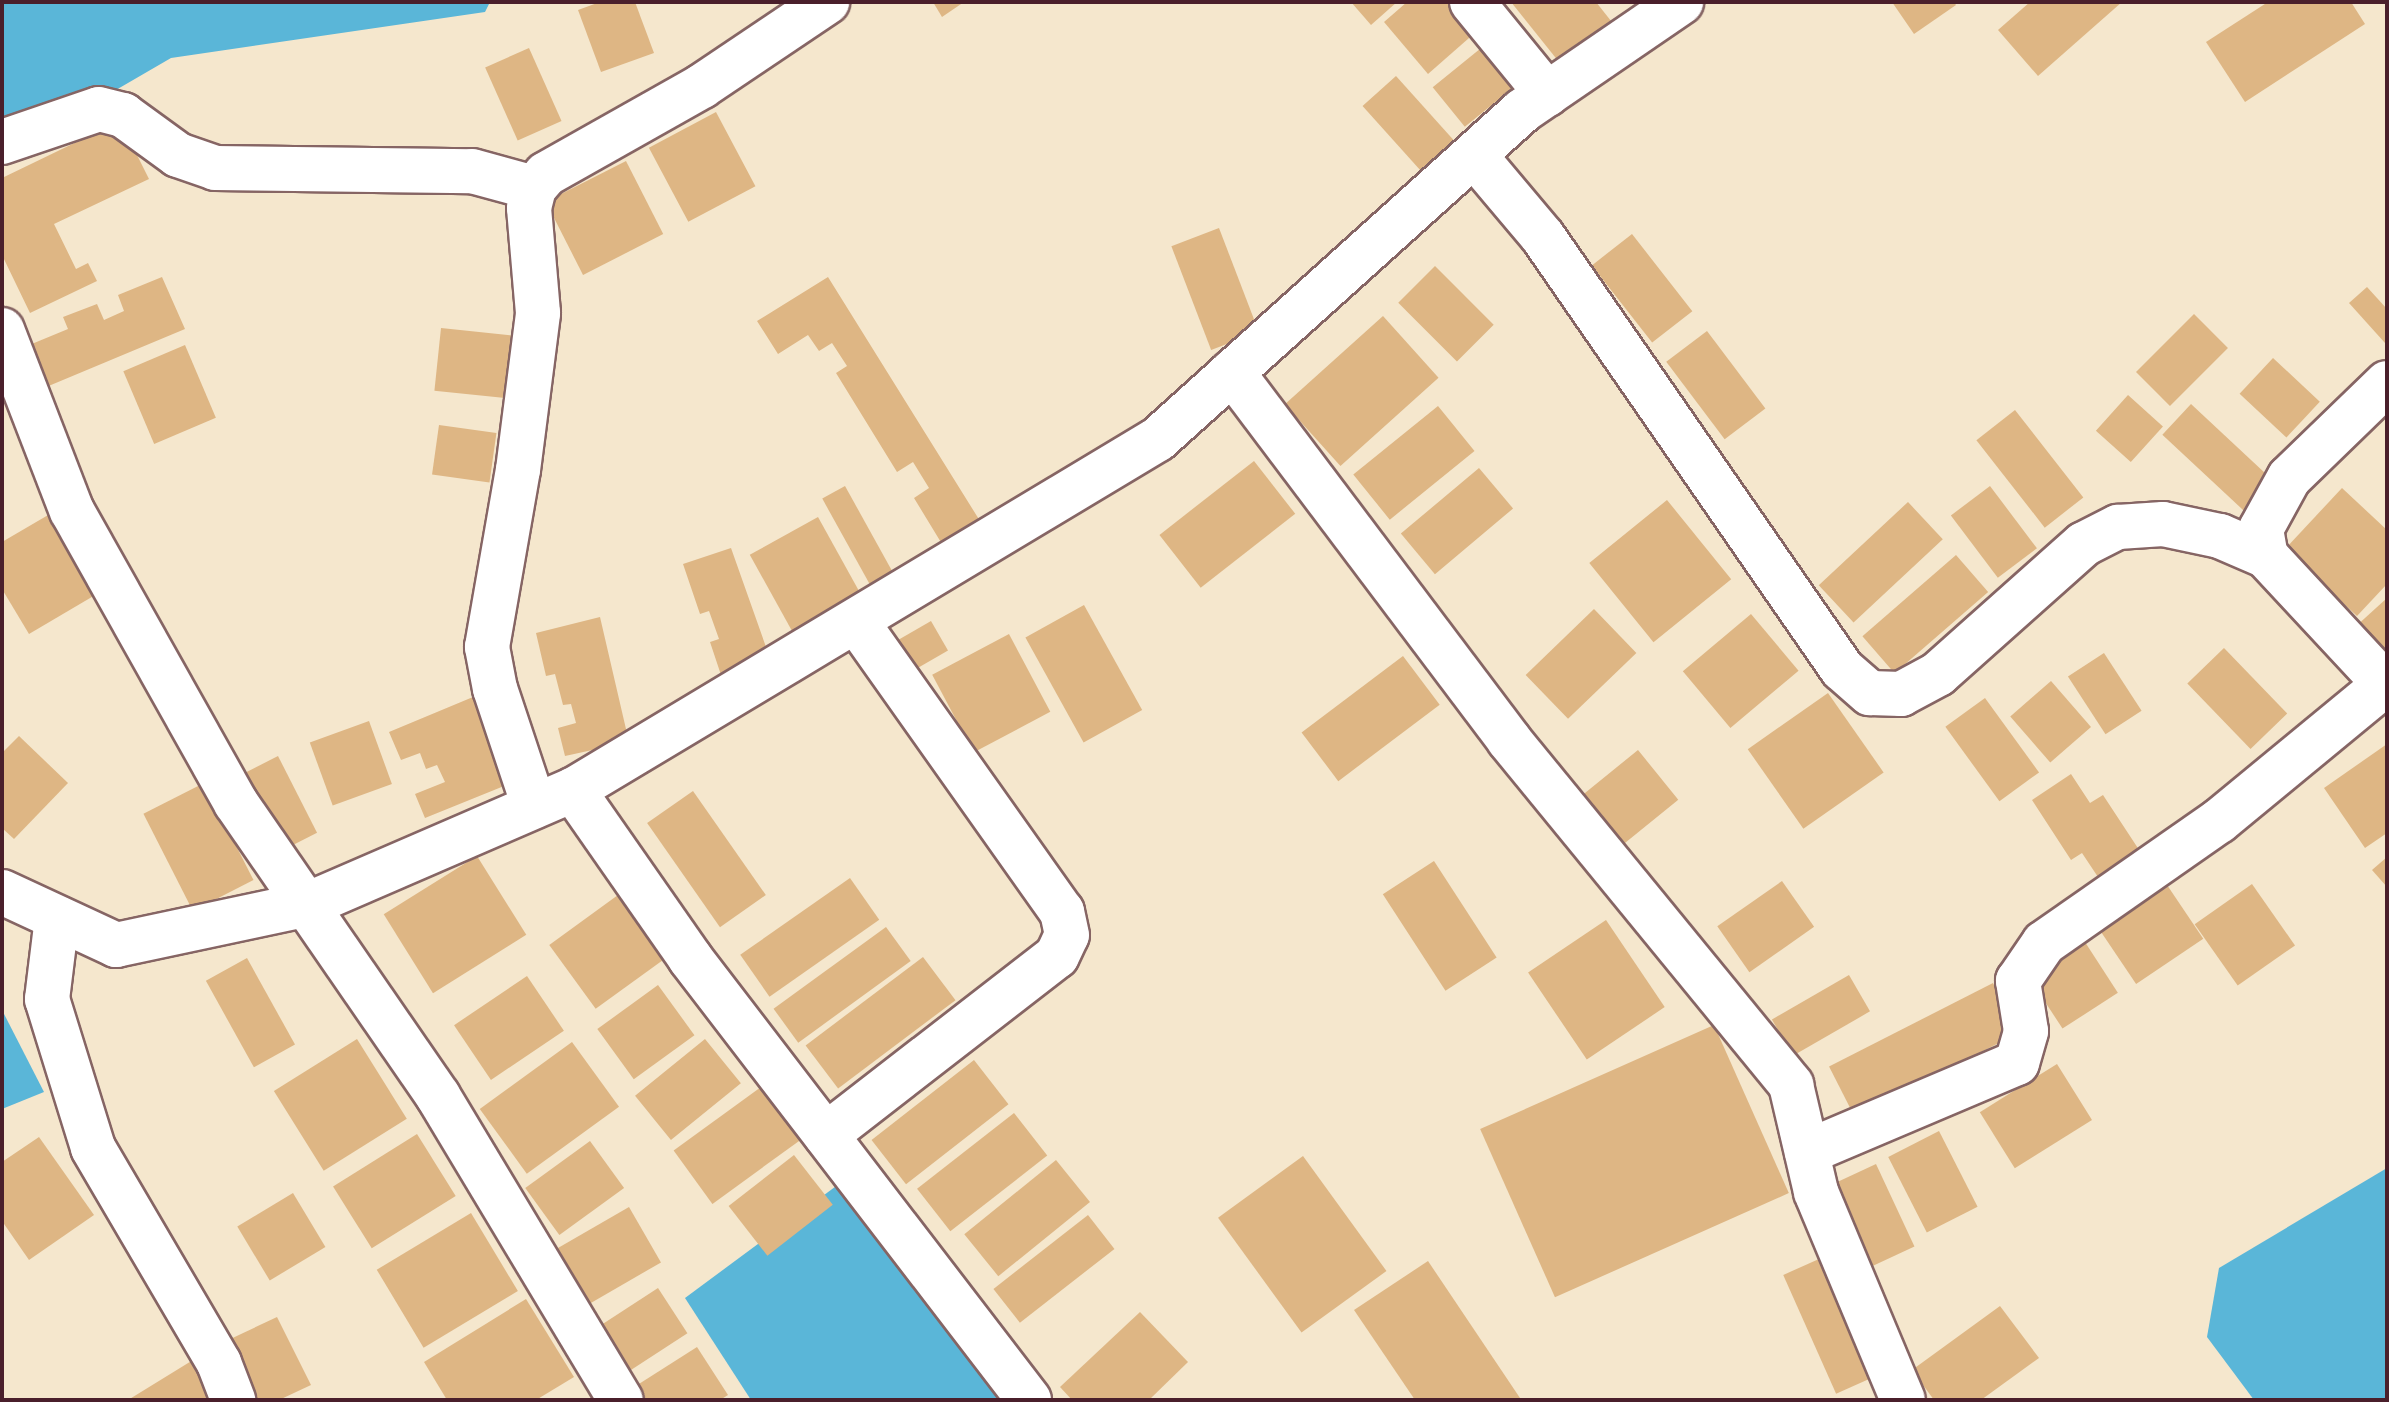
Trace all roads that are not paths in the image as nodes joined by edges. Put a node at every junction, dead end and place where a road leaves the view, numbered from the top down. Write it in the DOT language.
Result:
graph roads {
  1 [pos="827,2"];
  2 [pos="1472,2"];
  3 [pos="1681,2"];
  4 [pos="1547,94"];
  5 [pos="2,142"];
  6 [pos="1474,155"];
  7 [pos="534,188"];
  8 [pos="2,330"];
  9 [pos="1232,372"];
  10 [pos="2387,383"];
  11 [pos="2266,556"];
  12 [pos="857,623"];
  13 [pos="2386,685"];
  14 [pos="554,798"];
  15 [pos="2,892"];
  16 [pos="309,904"];
  17 [pos="57,918"];
  18 [pos="826,1135"];
  19 [pos="1807,1152"];
  20 [pos="233,1400"];
  21 [pos="621,1400"];
  22 [pos="1029,1400"];
  23 [pos="1903,1400"];
  1 -- 7 [label="street"];
  2 -- 4 [label="street"];
  3 -- 4 [label="street"];
  4 -- 6 [label="street"];
  5 -- 7 [label="street"];
  6 -- 9 [label="street"];
  6 -- 11 [label="street"];
  7 -- 14 [label="street"];
  8 -- 16 [label="street"];
  9 -- 12 [label="street"];
  9 -- 19 [label="street"];
  10 -- 11 [label="street"];
  11 -- 13 [label="street"];
  12 -- 14 [label="street"];
  12 -- 18 [label="street"];
  13 -- 19 [label="street"];
  14 -- 16 [label="street"];
  14 -- 18 [label="street"];
  15 -- 17 [label="street"];
  16 -- 17 [label="street"];
  16 -- 21 [label="street"];
  17 -- 20 [label="street"];
  18 -- 22 [label="street"];
  19 -- 23 [label="street"];
}
